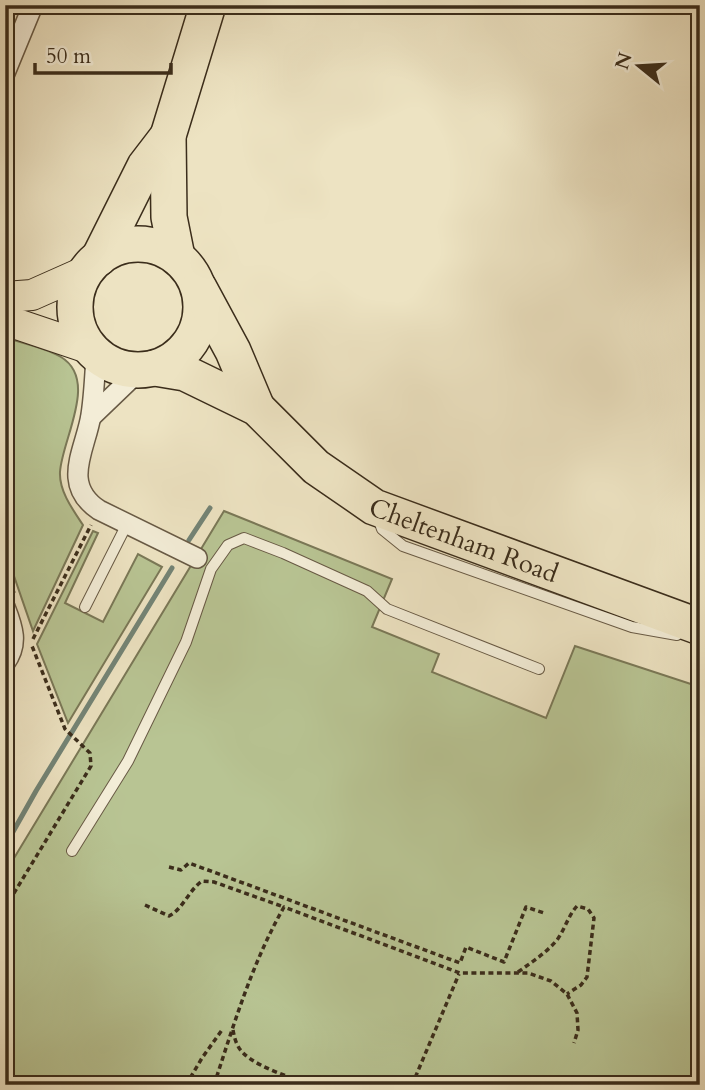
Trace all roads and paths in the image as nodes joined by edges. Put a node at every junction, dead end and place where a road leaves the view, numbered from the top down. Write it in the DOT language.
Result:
graph roads {
  1 [pos="33,5"];
  2 [pos="208,5"];
  3 [pos="5,73"];
  4 [pos="168,136"];
  5 [pos="92,264"];
  6 [pos="187,271"];
  7 [pos="5,297"];
  8 [pos="5,320"];
  9 [pos="94,352"];
  10 [pos="147,369"];
  11 [pos="257,408"];
  12 [pos="91,416"];
  13 [pos="374,507"];
  14 [pos="99,510"];
  15 [pos="127,524"];
  16 [pos="204,564"];
  17 [pos="5,566"];
  18 [pos="12,606"];
  19 [pos="85,607"];
  20 [pos="700,627"];
  21 [pos="26,629"];
  22 [pos="700,637"];
  23 [pos="30,642"];
  24 [pos="5,663"];
  25 [pos="539,669"];
  26 [pos="72,851"];
  27 [pos="169,867"];
  28 [pos="145,905"];
  29 [pos="284,907"];
  30 [pos="5,908"];
  31 [pos="544,913"];
  32 [pos="460,973"];
  33 [pos="516,973"];
  34 [pos="568,993"];
  35 [pos="232,1028"];
  36 [pos="222,1030"];
  37 [pos="574,1043"];
  38 [pos="186,1085"];
  39 [pos="214,1085"];
  40 [pos="312,1085"];
  41 [pos="412,1085"];
  1 -- 3 [label="street"];
  2 -- 4 [label="highway"];
  4 -- 5 [label="highway"];
  4 -- 6 [label="highway"];
  5 -- 6 [label="highway"];
  5 -- 7 [label="main road"];
  5 -- 9 [label="highway"];
  6 -- 10 [label="highway"];
  6 -- 11 [label="highway, Cheltenham Road"];
  8 -- 9 [label="main road"];
  9 -- 10 [label="highway"];
  9 -- 12 [label="street"];
  10 -- 11 [label="highway, Cheltenham Road"];
  10 -- 12 [label="street"];
  11 -- 13 [label="highway, Cheltenham Road"];
  12 -- 14 [label="street"];
  13 -- 20 [label="highway, Cheltenham Road"];
  13 -- 22 [label="lane"];
  14 -- 15 [label="street"];
  14 -- 23 [label="path"];
  15 -- 16 [label="street"];
  15 -- 19 [label="lane"];
  16 -- 25 [label="lane"];
  16 -- 26 [label="lane"];
  17 -- 18 [label="path"];
  18 -- 24 [label="street"];
  21 -- 23 [label="path"];
  23 -- 30 [label="path"];
  27 -- 31 [label="path"];
  28 -- 29 [label="path"];
  29 -- 32 [label="path"];
  29 -- 35 [label="path"];
  32 -- 33 [label="path"];
  32 -- 41 [label="path"];
  33 -- 34 [label="path"];
  33 -- 34 [label="path"];
  34 -- 37 [label="path"];
  35 -- 39 [label="path"];
  35 -- 40 [label="path"];
  36 -- 38 [label="path"];
}
